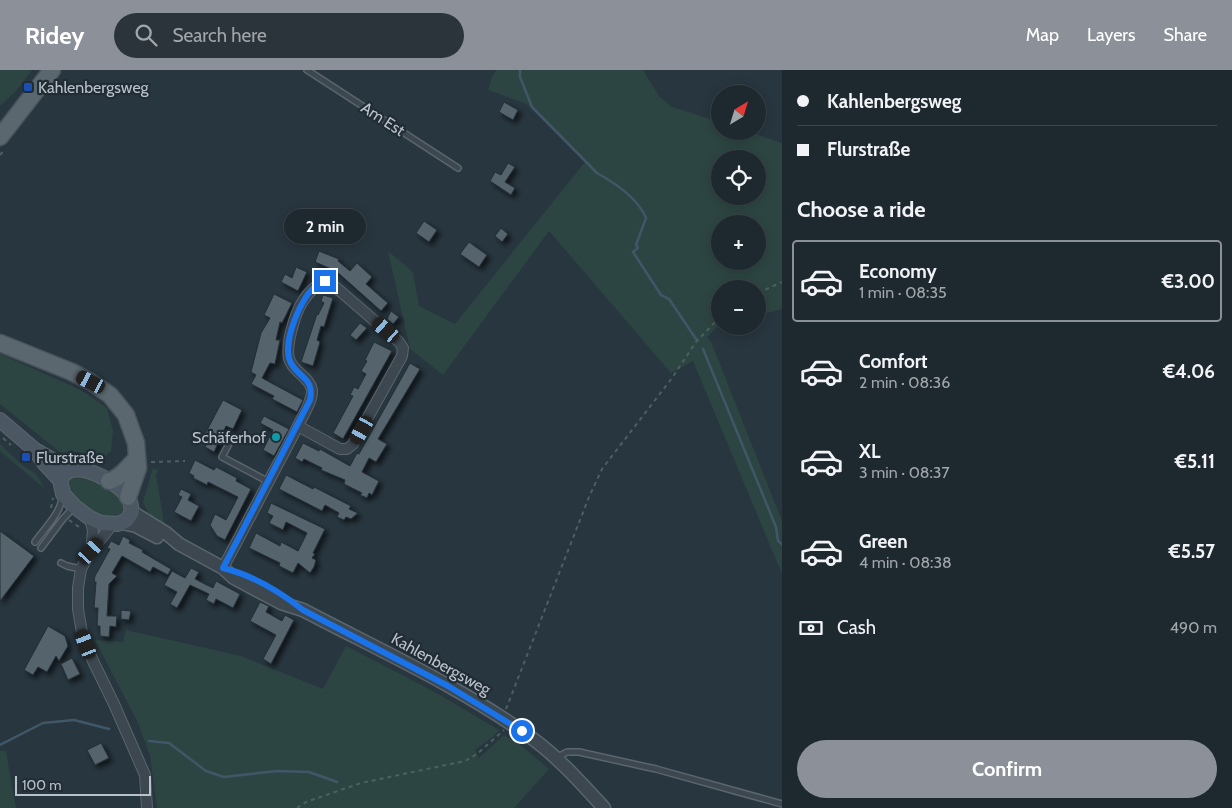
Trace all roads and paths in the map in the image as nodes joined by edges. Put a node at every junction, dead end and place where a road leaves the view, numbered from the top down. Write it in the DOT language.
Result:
graph roads {
  1 [pos="52,70"];
  2 [pos="307,70"];
  3 [pos="0,137"];
  4 [pos="458,168"];
  5 [pos="781,281"];
  6 [pos="766,289"];
  7 [pos="711,326"];
  8 [pos="0,343"];
  9 [pos="0,420"];
  10 [pos="298,426"];
  11 [pos="232,438"];
  12 [pos="136,459"];
  13 [pos="184,461"];
  14 [pos="65,475"];
  15 [pos="109,481"];
  16 [pos="268,482"];
  17 [pos="62,494"];
  18 [pos="130,505"];
  19 [pos="75,507"];
  20 [pos="90,518"];
  21 [pos="117,524"];
  22 [pos="35,542"];
  23 [pos="178,544"];
  24 [pos="42,548"];
  25 [pos="91,551"];
  26 [pos="62,563"];
  27 [pos="223,568"];
  28 [pos="81,569"];
  29 [pos="506,721"];
  30 [pos="556,758"];
  31 [pos="782,804"];
  32 [pos="146,808"];
  33 [pos="297,808"];
  34 [pos="604,808"];
  1 -- 3 [label="main road"];
  2 -- 4 [label="lane, Am Est"];
  5 -- 6 [label="path"];
  7 -- 29 [label="path"];
  8 -- 12 [label="main road"];
  9 -- 14 [label="main road, Kahlenbergsweg"];
  10 -- 10 [label="street"];
  10 -- 16 [label="street"];
  11 -- 16 [label="lane"];
  12 -- 13 [label="path"];
  12 -- 15 [label="main road"];
  12 -- 18 [label="main road"];
  14 -- 15 [label="main road, Kahlenbergsweg"];
  14 -- 17 [label="main road"];
  15 -- 18 [label="main road, Kahlenbergsweg"];
  16 -- 27 [label="street"];
  17 -- 19 [label="main road, Kahlenbergsweg"];
  17 -- 22 [label="lane"];
  18 -- 21 [label="main road"];
  18 -- 23 [label="street, Kahlenbergsweg"];
  19 -- 20 [label="main road, Kahlenbergsweg"];
  19 -- 24 [label="lane"];
  20 -- 21 [label="main road, Kahlenbergsweg"];
  20 -- 25 [label="street"];
  21 -- 23 [label="street, Kahlenbergsweg"];
  21 -- 25 [label="street"];
  23 -- 27 [label="street, Kahlenbergsweg"];
  25 -- 28 [label="street"];
  26 -- 28 [label="lane"];
  27 -- 29 [label="street, Kahlenbergsweg"];
  28 -- 32 [label="street"];
  29 -- 30 [label="street, Kahlenbergsweg"];
  29 -- 33 [label="path"];
  30 -- 31 [label="lane"];
  30 -- 34 [label="street, Kahlenbergsweg"];
}
